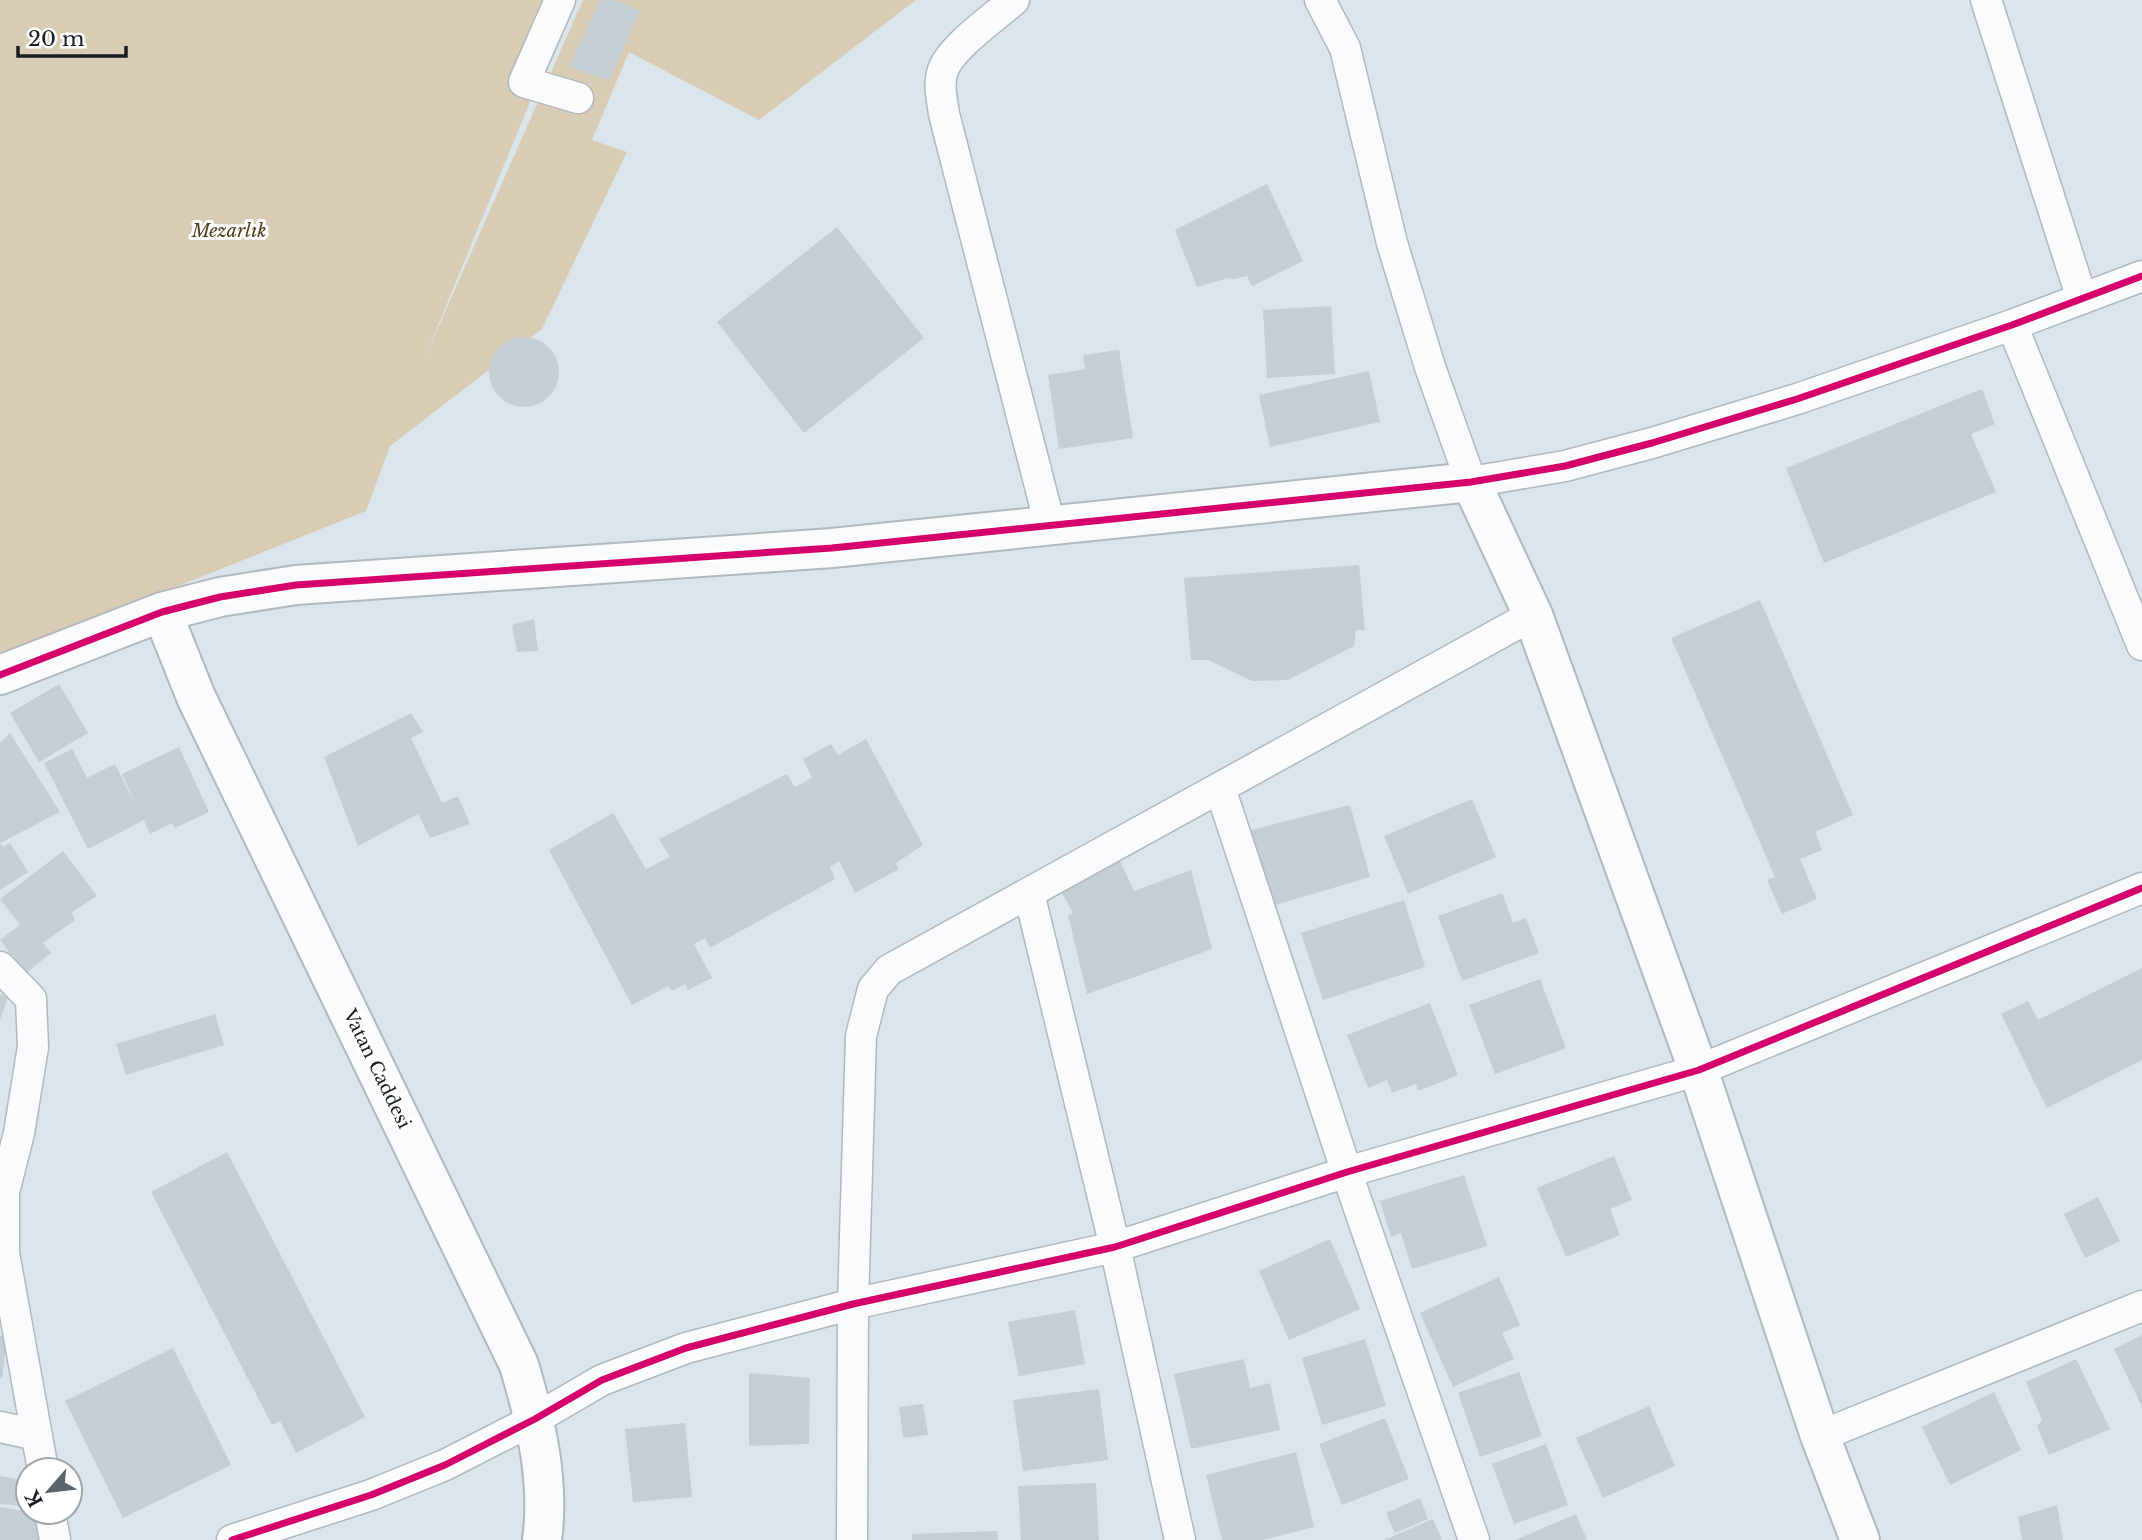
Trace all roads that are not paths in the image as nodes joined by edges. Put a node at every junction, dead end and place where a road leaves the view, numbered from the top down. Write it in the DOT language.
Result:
graph roads {
  1 [pos="559,0"];
  2 [pos="1014,0"];
  3 [pos="1320,0"];
  4 [pos="1986,0"];
  5 [pos="578,98"];
  6 [pos="2142,276"];
  7 [pos="2082,299"];
  8 [pos="2012,326"];
  9 [pos="1471,482"];
  10 [pos="1050,525"];
  11 [pos="162,612"];
  12 [pos="1533,615"];
  13 [pos="2142,645"];
  14 [pos="0,675"];
  15 [pos="1220,788"];
  16 [pos="2142,888"];
  17 [pos="1029,893"];
  18 [pos="0,967"];
  19 [pos="1699,1070"];
  20 [pos="1347,1172"];
  21 [pos="1115,1247"];
  22 [pos="853,1304"];
  23 [pos="2142,1306"];
  24 [pos="535,1419"];
  25 [pos="0,1427"];
  26 [pos="37,1435"];
  27 [pos="1820,1436"];
  28 [pos="41,1456"];
  29 [pos="232,1540"];
  30 [pos="542,1540"];
  31 [pos="852,1540"];
  32 [pos="1180,1540"];
  33 [pos="1474,1540"];
  34 [pos="1860,1540"];
  1 -- 5 [label="street"];
  2 -- 10 [label="street"];
  3 -- 9 [label="street"];
  4 -- 7 [label="street"];
  6 -- 7 [label="street"];
  7 -- 8 [label="street"];
  8 -- 9 [label="street"];
  8 -- 13 [label="street"];
  9 -- 10 [label="street"];
  9 -- 12 [label="street"];
  10 -- 11 [label="street"];
  11 -- 14 [label="street"];
  11 -- 24 [label="street, Vatan Caddesi"];
  12 -- 15 [label="street"];
  12 -- 19 [label="street"];
  15 -- 17 [label="street"];
  15 -- 20 [label="street"];
  16 -- 19 [label="street"];
  17 -- 21 [label="street"];
  17 -- 22 [label="street"];
  18 -- 26 [label="street"];
  19 -- 20 [label="street"];
  19 -- 27 [label="street"];
  20 -- 21 [label="street"];
  20 -- 33 [label="street"];
  21 -- 22 [label="street"];
  21 -- 32 [label="street"];
  22 -- 24 [label="street"];
  22 -- 31 [label="street"];
  23 -- 27 [label="street"];
  24 -- 29 [label="street"];
  24 -- 30 [label="street, Vatan Caddesi"];
  25 -- 26 [label="street"];
  26 -- 28 [label="street"];
  27 -- 34 [label="street"];
}
